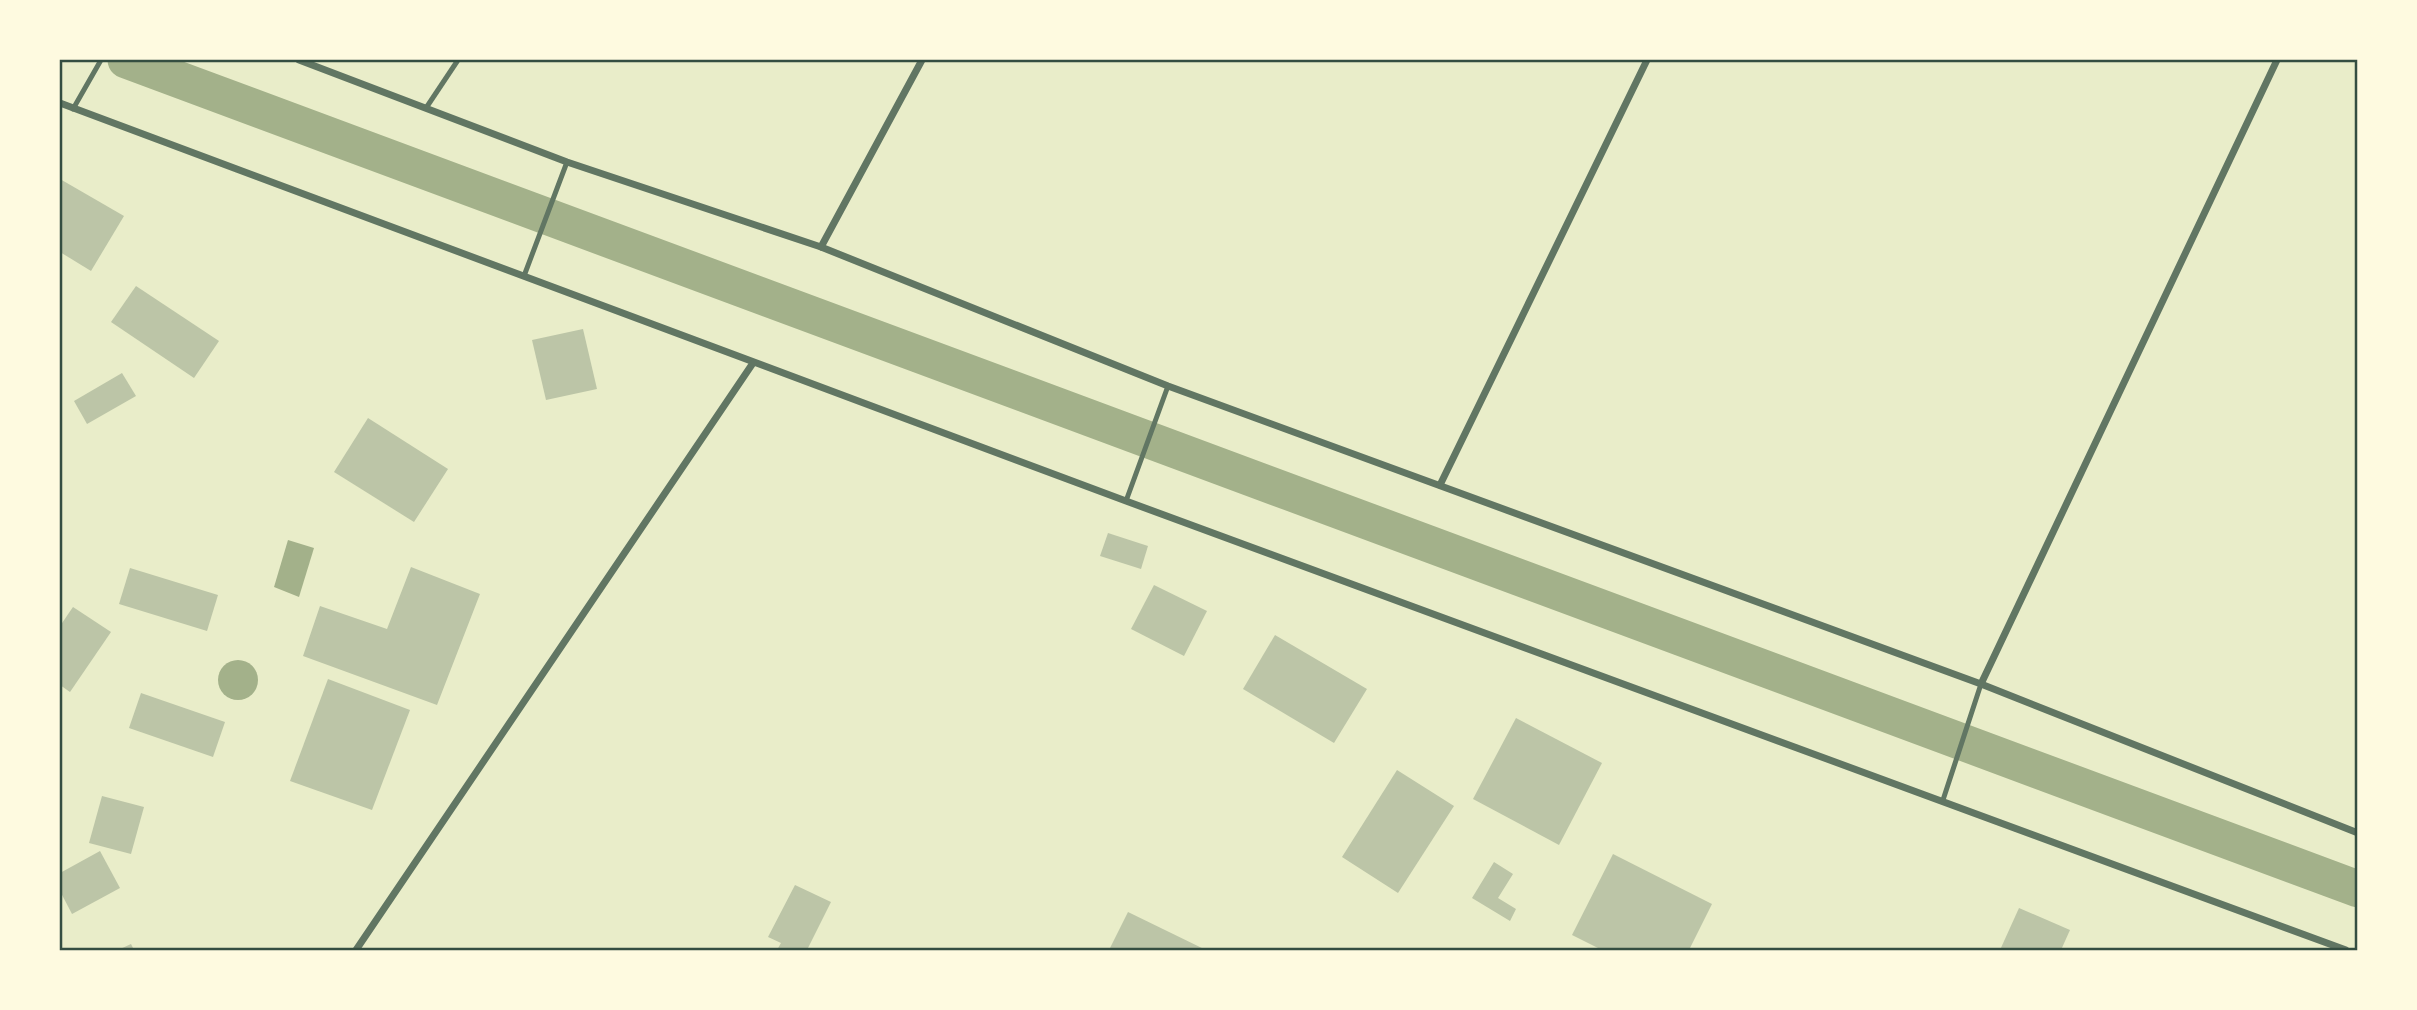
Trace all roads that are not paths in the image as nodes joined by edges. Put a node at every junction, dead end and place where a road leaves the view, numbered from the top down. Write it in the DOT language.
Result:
graph roads {
  1 [pos="101,60"];
  2 [pos="299,60"];
  3 [pos="458,60"];
  4 [pos="922,60"];
  5 [pos="1647,60"];
  6 [pos="2277,60"];
  7 [pos="60,103"];
  8 [pos="426,108"];
  9 [pos="73,109"];
  10 [pos="567,162"];
  11 [pos="821,247"];
  12 [pos="524,276"];
  13 [pos="753,363"];
  14 [pos="1168,386"];
  15 [pos="1440,485"];
  16 [pos="1126,501"];
  17 [pos="1981,684"];
  18 [pos="1942,800"];
  19 [pos="2357,833"];
  20 [pos="356,950"];
  21 [pos="2346,950"];
  1 -- 9 [label="lane"];
  2 -- 8 [label="street"];
  3 -- 8 [label="lane"];
  4 -- 11 [label="street"];
  5 -- 15 [label="street"];
  6 -- 17 [label="street"];
  7 -- 9 [label="street"];
  8 -- 10 [label="street"];
  9 -- 12 [label="street"];
  10 -- 11 [label="street"];
  10 -- 12 [label="lane"];
  11 -- 14 [label="street"];
  12 -- 13 [label="street"];
  13 -- 16 [label="street"];
  13 -- 20 [label="street"];
  14 -- 15 [label="street"];
  14 -- 16 [label="lane"];
  15 -- 17 [label="street"];
  16 -- 18 [label="street"];
  17 -- 18 [label="lane"];
  17 -- 19 [label="street"];
  18 -- 21 [label="street"];
}
